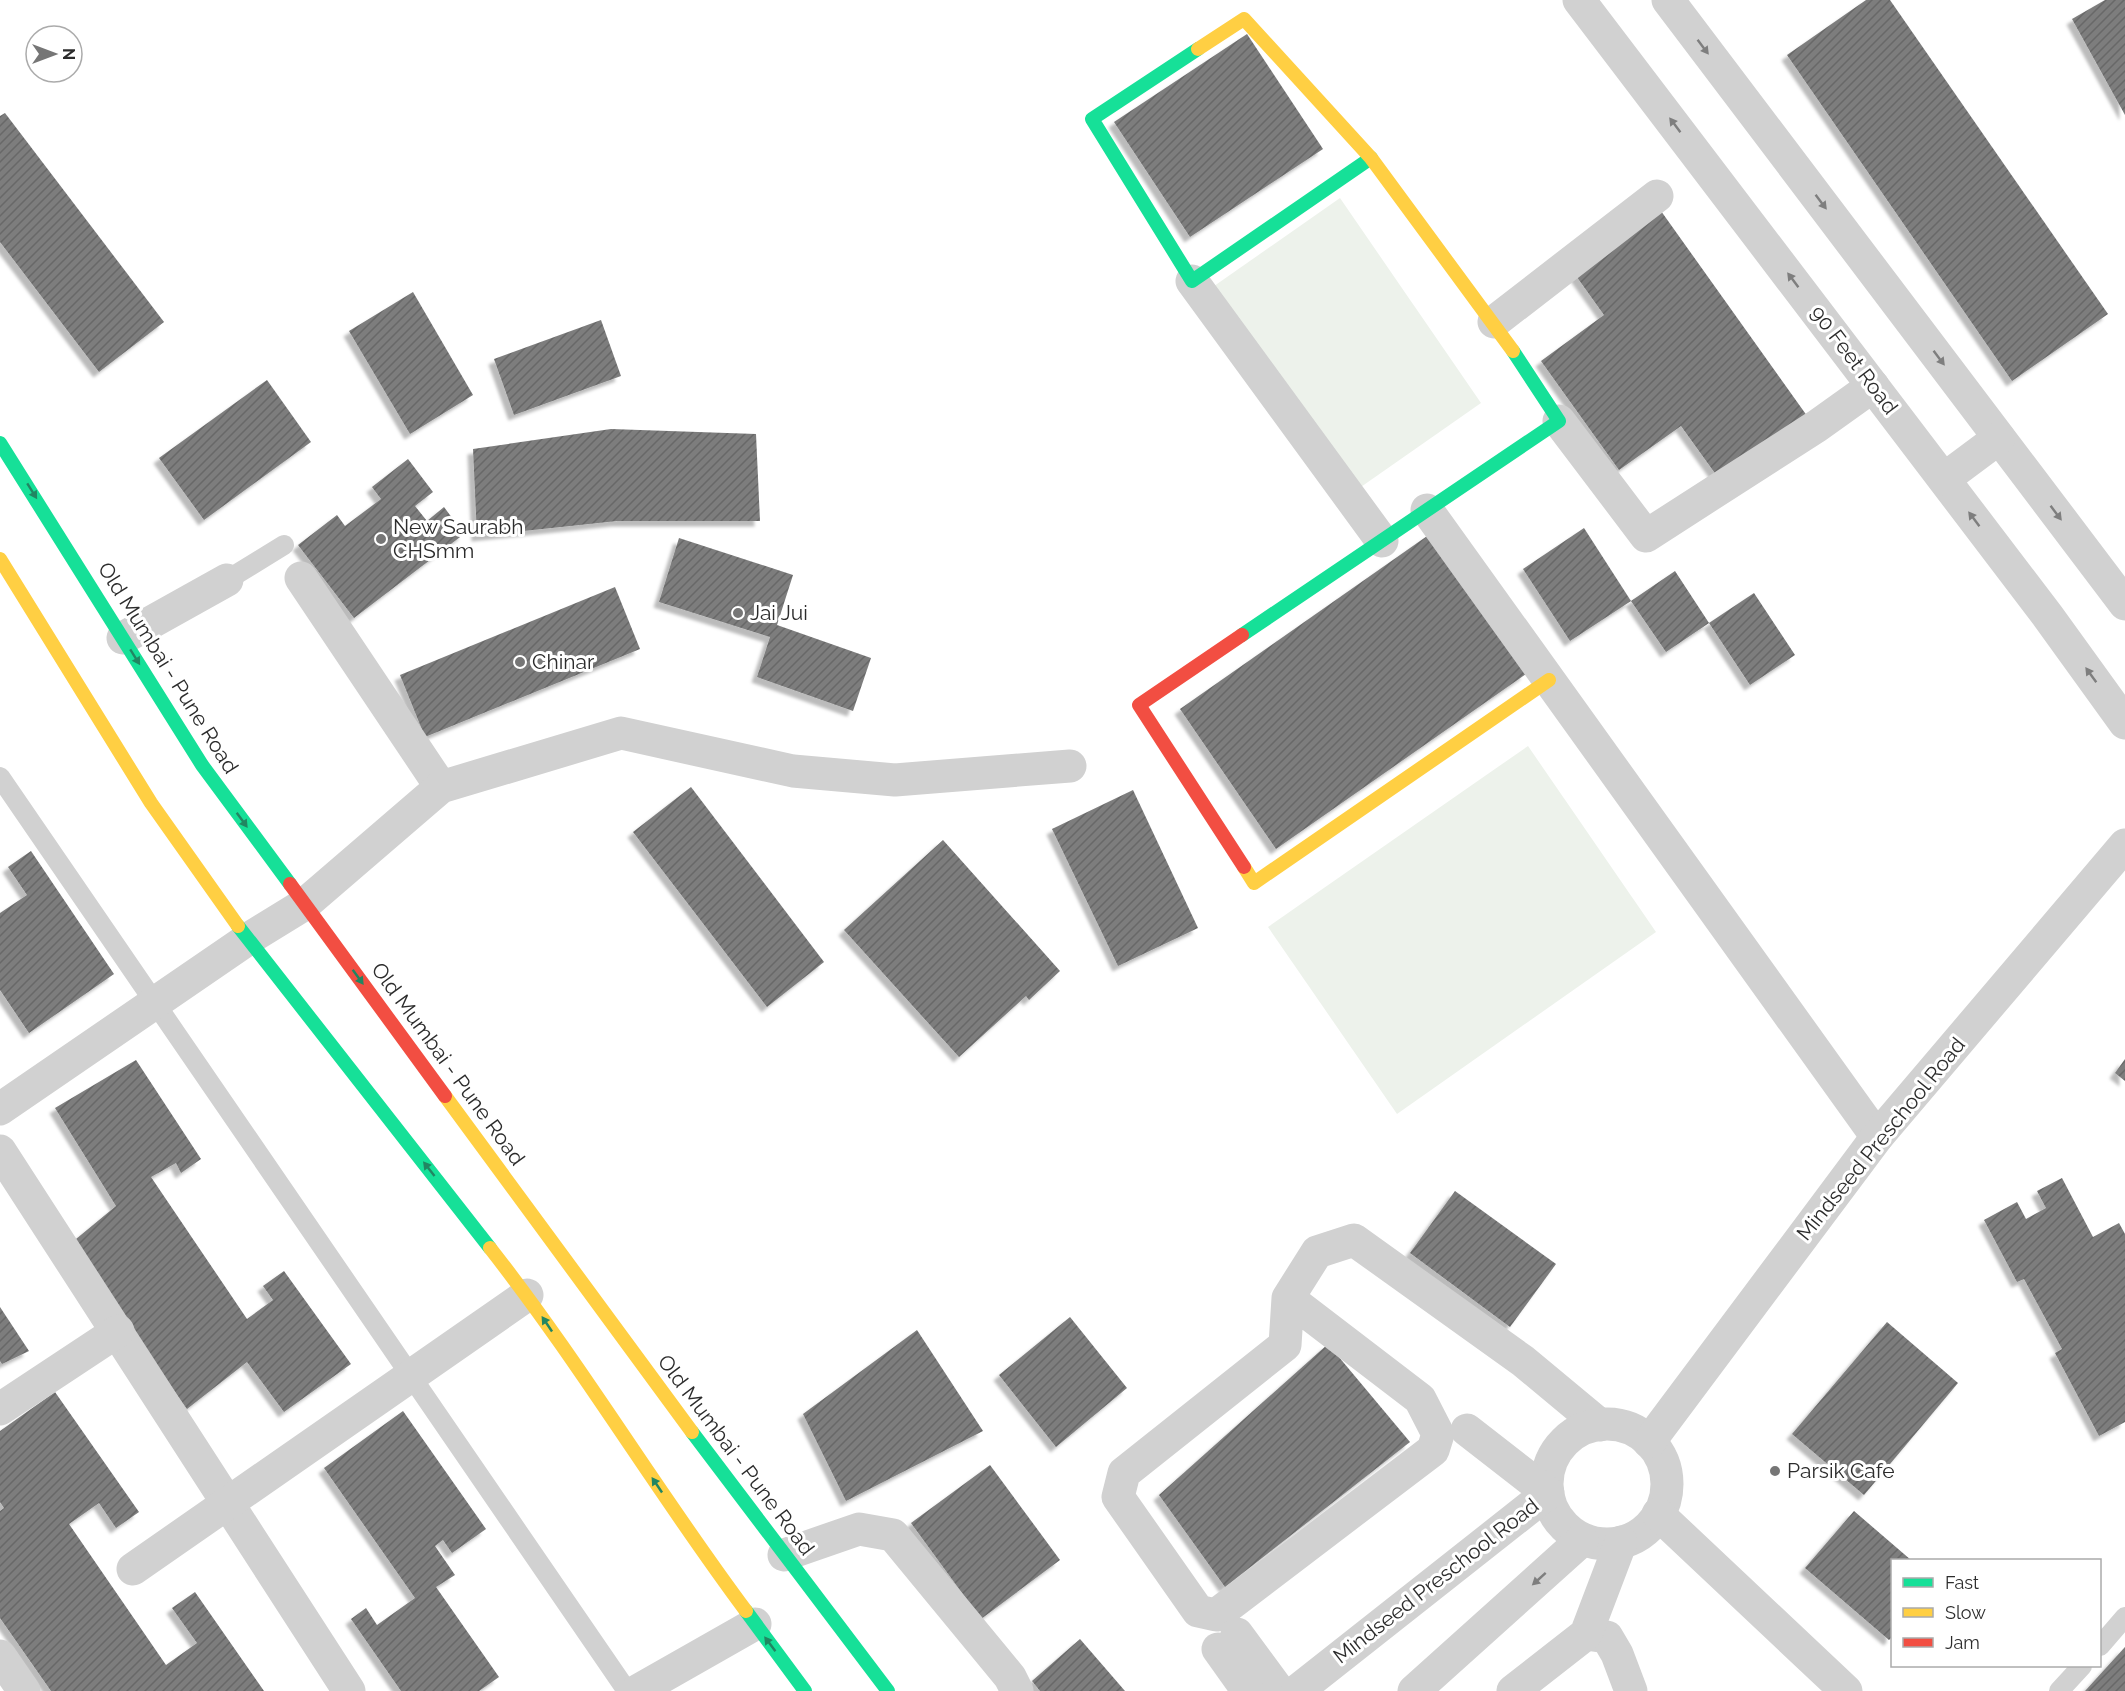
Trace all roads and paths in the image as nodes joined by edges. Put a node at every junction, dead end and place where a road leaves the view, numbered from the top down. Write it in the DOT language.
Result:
graph roads {
  1 [pos="1580,0"];
  2 [pos="1668,0"];
  3 [pos="1371,158"];
  4 [pos="1657,196"];
  5 [pos="1192,281"];
  6 [pos="1494,322"];
  7 [pos="1873,386"];
  8 [pos="1559,421"];
  9 [pos="1999,438"];
  10 [pos="0,442"];
  11 [pos="1944,479"];
  12 [pos="1427,510"];
  13 [pos="1382,541"];
  14 [pos="284,545"];
  15 [pos="0,559"];
  16 [pos="301,578"];
  17 [pos="227,580"];
  18 [pos="2125,604"];
  19 [pos="123,638"];
  20 [pos="1549,680"];
  21 [pos="2125,723"];
  22 [pos="1070,766"];
  23 [pos="0,777"];
  24 [pos="441,787"];
  25 [pos="2125,845"];
  26 [pos="305,904"];
  27 [pos="248,939"];
  28 [pos="155,1003"];
  29 [pos="0,1109"];
  30 [pos="1877,1137"];
  31 [pos="0,1151"];
  32 [pos="527,1295"];
  33 [pos="1288,1298"];
  34 [pos="118,1331"];
  35 [pos="410,1375"];
  36 [pos="0,1409"];
  37 [pos="1600,1425"];
  38 [pos="1467,1430"];
  39 [pos="1649,1442"];
  40 [pos="1548,1492"];
  41 [pos="228,1501"];
  42 [pos="1659,1514"];
  43 [pos="1582,1540"];
  44 [pos="1621,1542"];
  45 [pos="784,1555"];
  46 [pos="133,1569"];
  47 [pos="2125,1617"];
  48 [pos="755,1624"];
  49 [pos="1586,1634"];
  50 [pos="2101,1645"];
  51 [pos="0,1656"];
  52 [pos="2080,1667"];
  53 [pos="24,1691"];
  54 [pos="349,1691"];
  55 [pos="627,1691"];
  56 [pos="637,1691"];
  57 [pos="805,1691"];
  58 [pos="888,1691"];
  59 [pos="1017,1691"];
  60 [pos="1248,1691"];
  61 [pos="1279,1691"];
  62 [pos="1297,1691"];
  63 [pos="1414,1691"];
  64 [pos="1514,1691"];
  65 [pos="1631,1691"];
  66 [pos="1846,1691"];
  67 [pos="2059,1691"];
  7 -- 1 [label="street, 90 Feet Road, one-way"];
  2 -- 9 [label="street, one-way"];
  3 -- 5 [label="main road"];
  3 -- 5 [label="main road"];
  3 -- 6 [label="main road"];
  4 -- 6 [label="street"];
  5 -- 13 [label="street"];
  6 -- 8 [label="main road"];
  7 -- 8 [label="street"];
  7 -- 11 [label="street, 90 Feet Road"];
  8 -- 12 [label="main road"];
  9 -- 11 [label="street"];
  9 -- 18 [label="street, one-way"];
  10 -- 19 [label="main road, Old Mumbai - Pune Road, one-way"];
  21 -- 11 [label="street, 90 Feet Road, one-way"];
  12 -- 13 [label="main road"];
  12 -- 20 [label="street"];
  13 -- 20 [label="main road"];
  14 -- 17 [label="lane"];
  15 -- 27 [label="main road"];
  16 -- 24 [label="street"];
  17 -- 19 [label="street"];
  19 -- 26 [label="main road, Old Mumbai - Pune Road, one-way"];
  20 -- 30 [label="street"];
  22 -- 24 [label="street"];
  23 -- 28 [label="lane"];
  24 -- 26 [label="street"];
  25 -- 30 [label="street, Mindseed Preschool Road"];
  26 -- 27 [label="street"];
  26 -- 45 [label="main road, Old Mumbai - Pune Road, one-way"];
  27 -- 28 [label="street"];
  32 -- 27 [label="main road, one-way"];
  28 -- 29 [label="street"];
  28 -- 35 [label="lane"];
  30 -- 39 [label="street, Mindseed Preschool Road"];
  31 -- 34 [label="street"];
  32 -- 35 [label="street"];
  48 -- 32 [label="main road, one-way"];
  33 -- 33 [label="street"];
  33 -- 37 [label="street"];
  34 -- 36 [label="street"];
  34 -- 41 [label="street"];
  35 -- 41 [label="street"];
  35 -- 55 [label="lane"];
  37 -- 39 [label="street"];
  37 -- 40 [label="street"];
  38 -- 40 [label="street"];
  39 -- 42 [label="street"];
  40 -- 43 [label="street"];
  40 -- 62 [label="street, Mindseed Preschool Road"];
  41 -- 46 [label="street"];
  41 -- 54 [label="street"];
  42 -- 44 [label="street"];
  42 -- 66 [label="street"];
  43 -- 44 [label="street"];
  43 -- 63 [label="street, one-way"];
  44 -- 49 [label="street"];
  45 -- 58 [label="main road, Old Mumbai - Pune Road"];
  45 -- 59 [label="street"];
  47 -- 50 [label="lane"];
  48 -- 56 [label="street"];
  57 -- 48 [label="main road, one-way"];
  49 -- 64 [label="street"];
  49 -- 65 [label="street"];
  51 -- 53 [label="street"];
  52 -- 67 [label="lane"];
  60 -- 61 [label="street"];
}
